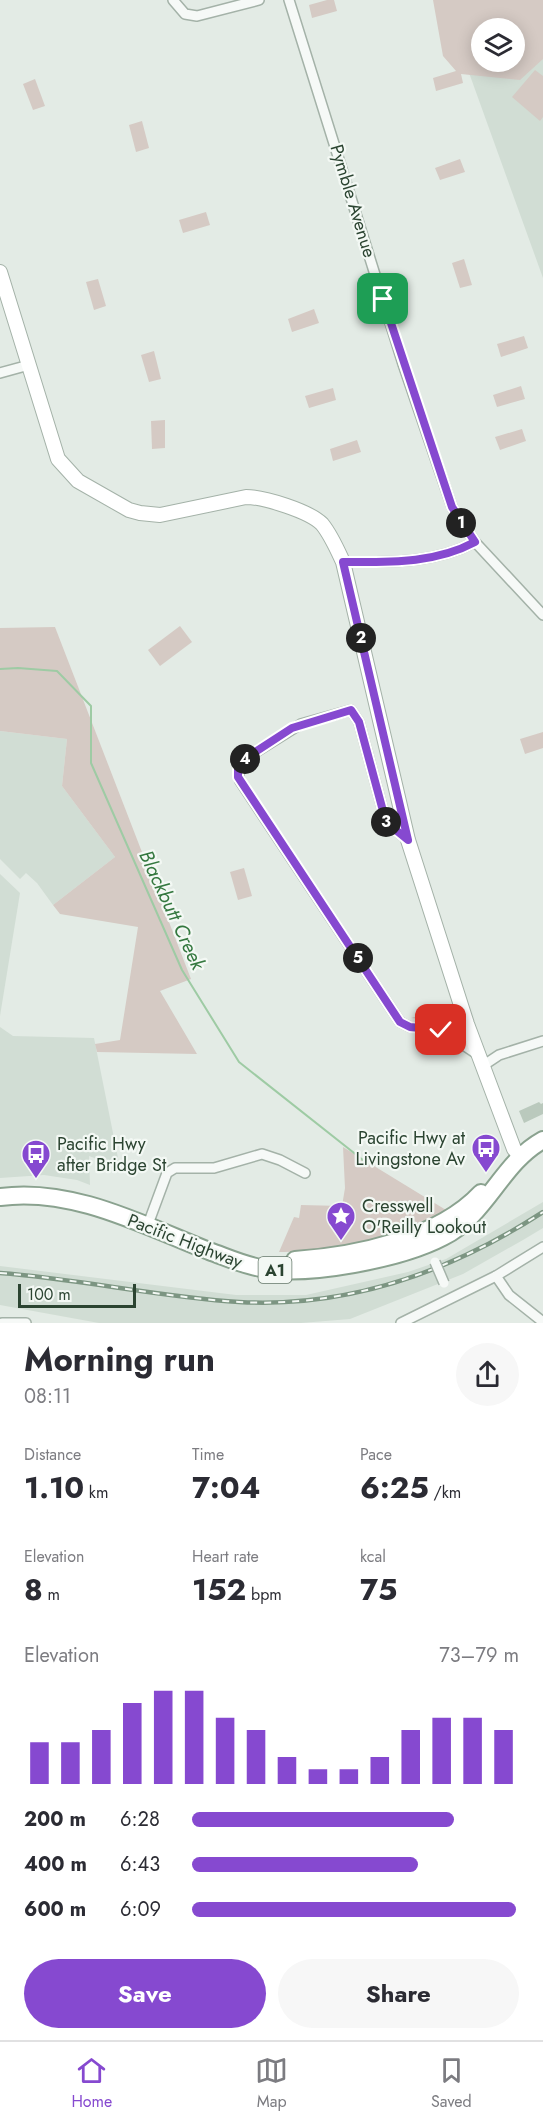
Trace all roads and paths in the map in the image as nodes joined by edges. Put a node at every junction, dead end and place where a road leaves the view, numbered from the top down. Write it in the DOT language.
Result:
graph roads {
  1 [pos="173,0"];
  2 [pos="259,0"];
  3 [pos="289,0"];
  4 [pos="0,272"];
  5 [pos="28,365"];
  6 [pos="0,373"];
  7 [pos="475,542"];
  8 [pos="343,562"];
  9 [pos="543,615"];
  10 [pos="408,840"];
  11 [pos="543,1041"];
  12 [pos="482,1060"];
  13 [pos="543,1128"];
  14 [pos="543,1140"];
  15 [pos="517,1153"];
  16 [pos="305,1173"];
  17 [pos="0,1187"];
  18 [pos="0,1197"];
  19 [pos="148,1223"];
  20 [pos="426,1237"];
  21 [pos="543,1247"];
  22 [pos="496,1276"];
  23 [pos="450,1300"];
  24 [pos="2,1323"];
  25 [pos="26,1323"];
  26 [pos="401,1323"];
  27 [pos="543,1323"];
  1 -- 2 [label="street"];
  3 -- 7 [label="street, Pymble Avenue"];
  4 -- 5 [label="street"];
  5 -- 6 [label="street"];
  5 -- 8 [label="street"];
  7 -- 8 [label="street"];
  7 -- 9 [label="street, Pymble Avenue"];
  8 -- 10 [label="street"];
  10 -- 12 [label="street"];
  10 -- 12 [label="street"];
  11 -- 12 [label="street"];
  12 -- 15 [label="street"];
  13 -- 15 [label="highway, Pacific Highway / A1"];
  14 -- 15 [label="highway, Pacific Highway / A1"];
  15 -- 20 [label="highway, Pacific Highway / A1"];
  16 -- 19 [label="street"];
  17 -- 19 [label="highway, Pacific Highway / A1"];
  18 -- 19 [label="highway, Pacific Highway / A1"];
  19 -- 20 [label="highway, Pacific Highway / A1"];
  20 -- 23 [label="street, bridge"];
  21 -- 22 [label="street"];
  22 -- 23 [label="street"];
  22 -- 27 [label="street"];
  23 -- 26 [label="street"];
  24 -- 25 [label="street"];
}
